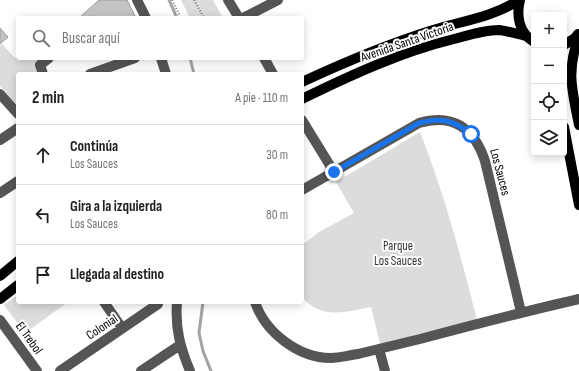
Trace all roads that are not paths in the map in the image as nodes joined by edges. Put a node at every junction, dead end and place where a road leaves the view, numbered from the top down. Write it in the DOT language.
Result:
graph roads {
  1 [pos="137,0"];
  2 [pos="228,0"];
  3 [pos="278,0"];
  4 [pos="520,0"];
  5 [pos="145,16"];
  6 [pos="238,16"];
  7 [pos="247,16"];
  8 [pos="579,34"];
  9 [pos="531,41"];
  10 [pos="567,43"];
  11 [pos="46,60"];
  12 [pos="129,60"];
  13 [pos="162,60"];
  14 [pos="265,60"];
  15 [pos="42,72"];
  16 [pos="96,72"];
  17 [pos="165,72"];
  18 [pos="273,72"];
  19 [pos="304,81"];
  20 [pos="0,94"];
  21 [pos="304,98"];
  22 [pos="16,112"];
  23 [pos="304,123"];
  24 [pos="579,125"];
  25 [pos="16,129"];
  26 [pos="0,140"];
  27 [pos="567,143"];
  28 [pos="334,172"];
  29 [pos="16,181"];
  30 [pos="304,189"];
  31 [pos="0,193"];
  32 [pos="579,205"];
  33 [pos="16,263"];
  34 [pos="0,276"];
  35 [pos="16,287"];
  36 [pos="0,299"];
  37 [pos="579,299"];
  38 [pos="105,304"];
  39 [pos="158,304"];
  40 [pos="177,304"];
  41 [pos="256,304"];
  42 [pos="521,312"];
  43 [pos="0,320"];
  44 [pos="122,328"];
  45 [pos="180,345"];
  46 [pos="379,349"];
  47 [pos="37,371"];
  48 [pos="60,371"];
  49 [pos="141,371"];
  50 [pos="190,371"];
  51 [pos="385,371"];
  1 -- 5 [label="street"];
  2 -- 6 [label="street"];
  3 -- 7 [label="street"];
  4 -- 9 [label="main road"];
  4 -- 19 [label="main road, Avenida Santa Victoria"];
  8 -- 10 [label="main road"];
  8 -- 24 [label="main road"];
  9 -- 21 [label="main road, Avenida Santa Victoria"];
  11 -- 15 [label="street"];
  12 -- 16 [label="street"];
  13 -- 17 [label="street"];
  14 -- 18 [label="street"];
  20 -- 22 [label="street"];
  23 -- 28 [label="street"];
  25 -- 26 [label="street"];
  27 -- 32 [label="main road"];
  28 -- 30 [label="street, Los Sauces"];
  28 -- 42 [label="street, Los Sauces"];
  29 -- 31 [label="street"];
  33 -- 34 [label="main road"];
  35 -- 36 [label="main road"];
  37 -- 42 [label="street"];
  38 -- 44 [label="street"];
  39 -- 44 [label="street, Colonial"];
  40 -- 45 [label="street"];
  41 -- 46 [label="street"];
  42 -- 46 [label="street"];
  43 -- 47 [label="street, El Trebol"];
  44 -- 48 [label="street, Colonial"];
  45 -- 49 [label="street"];
  45 -- 50 [label="street"];
  46 -- 51 [label="street"];
}
